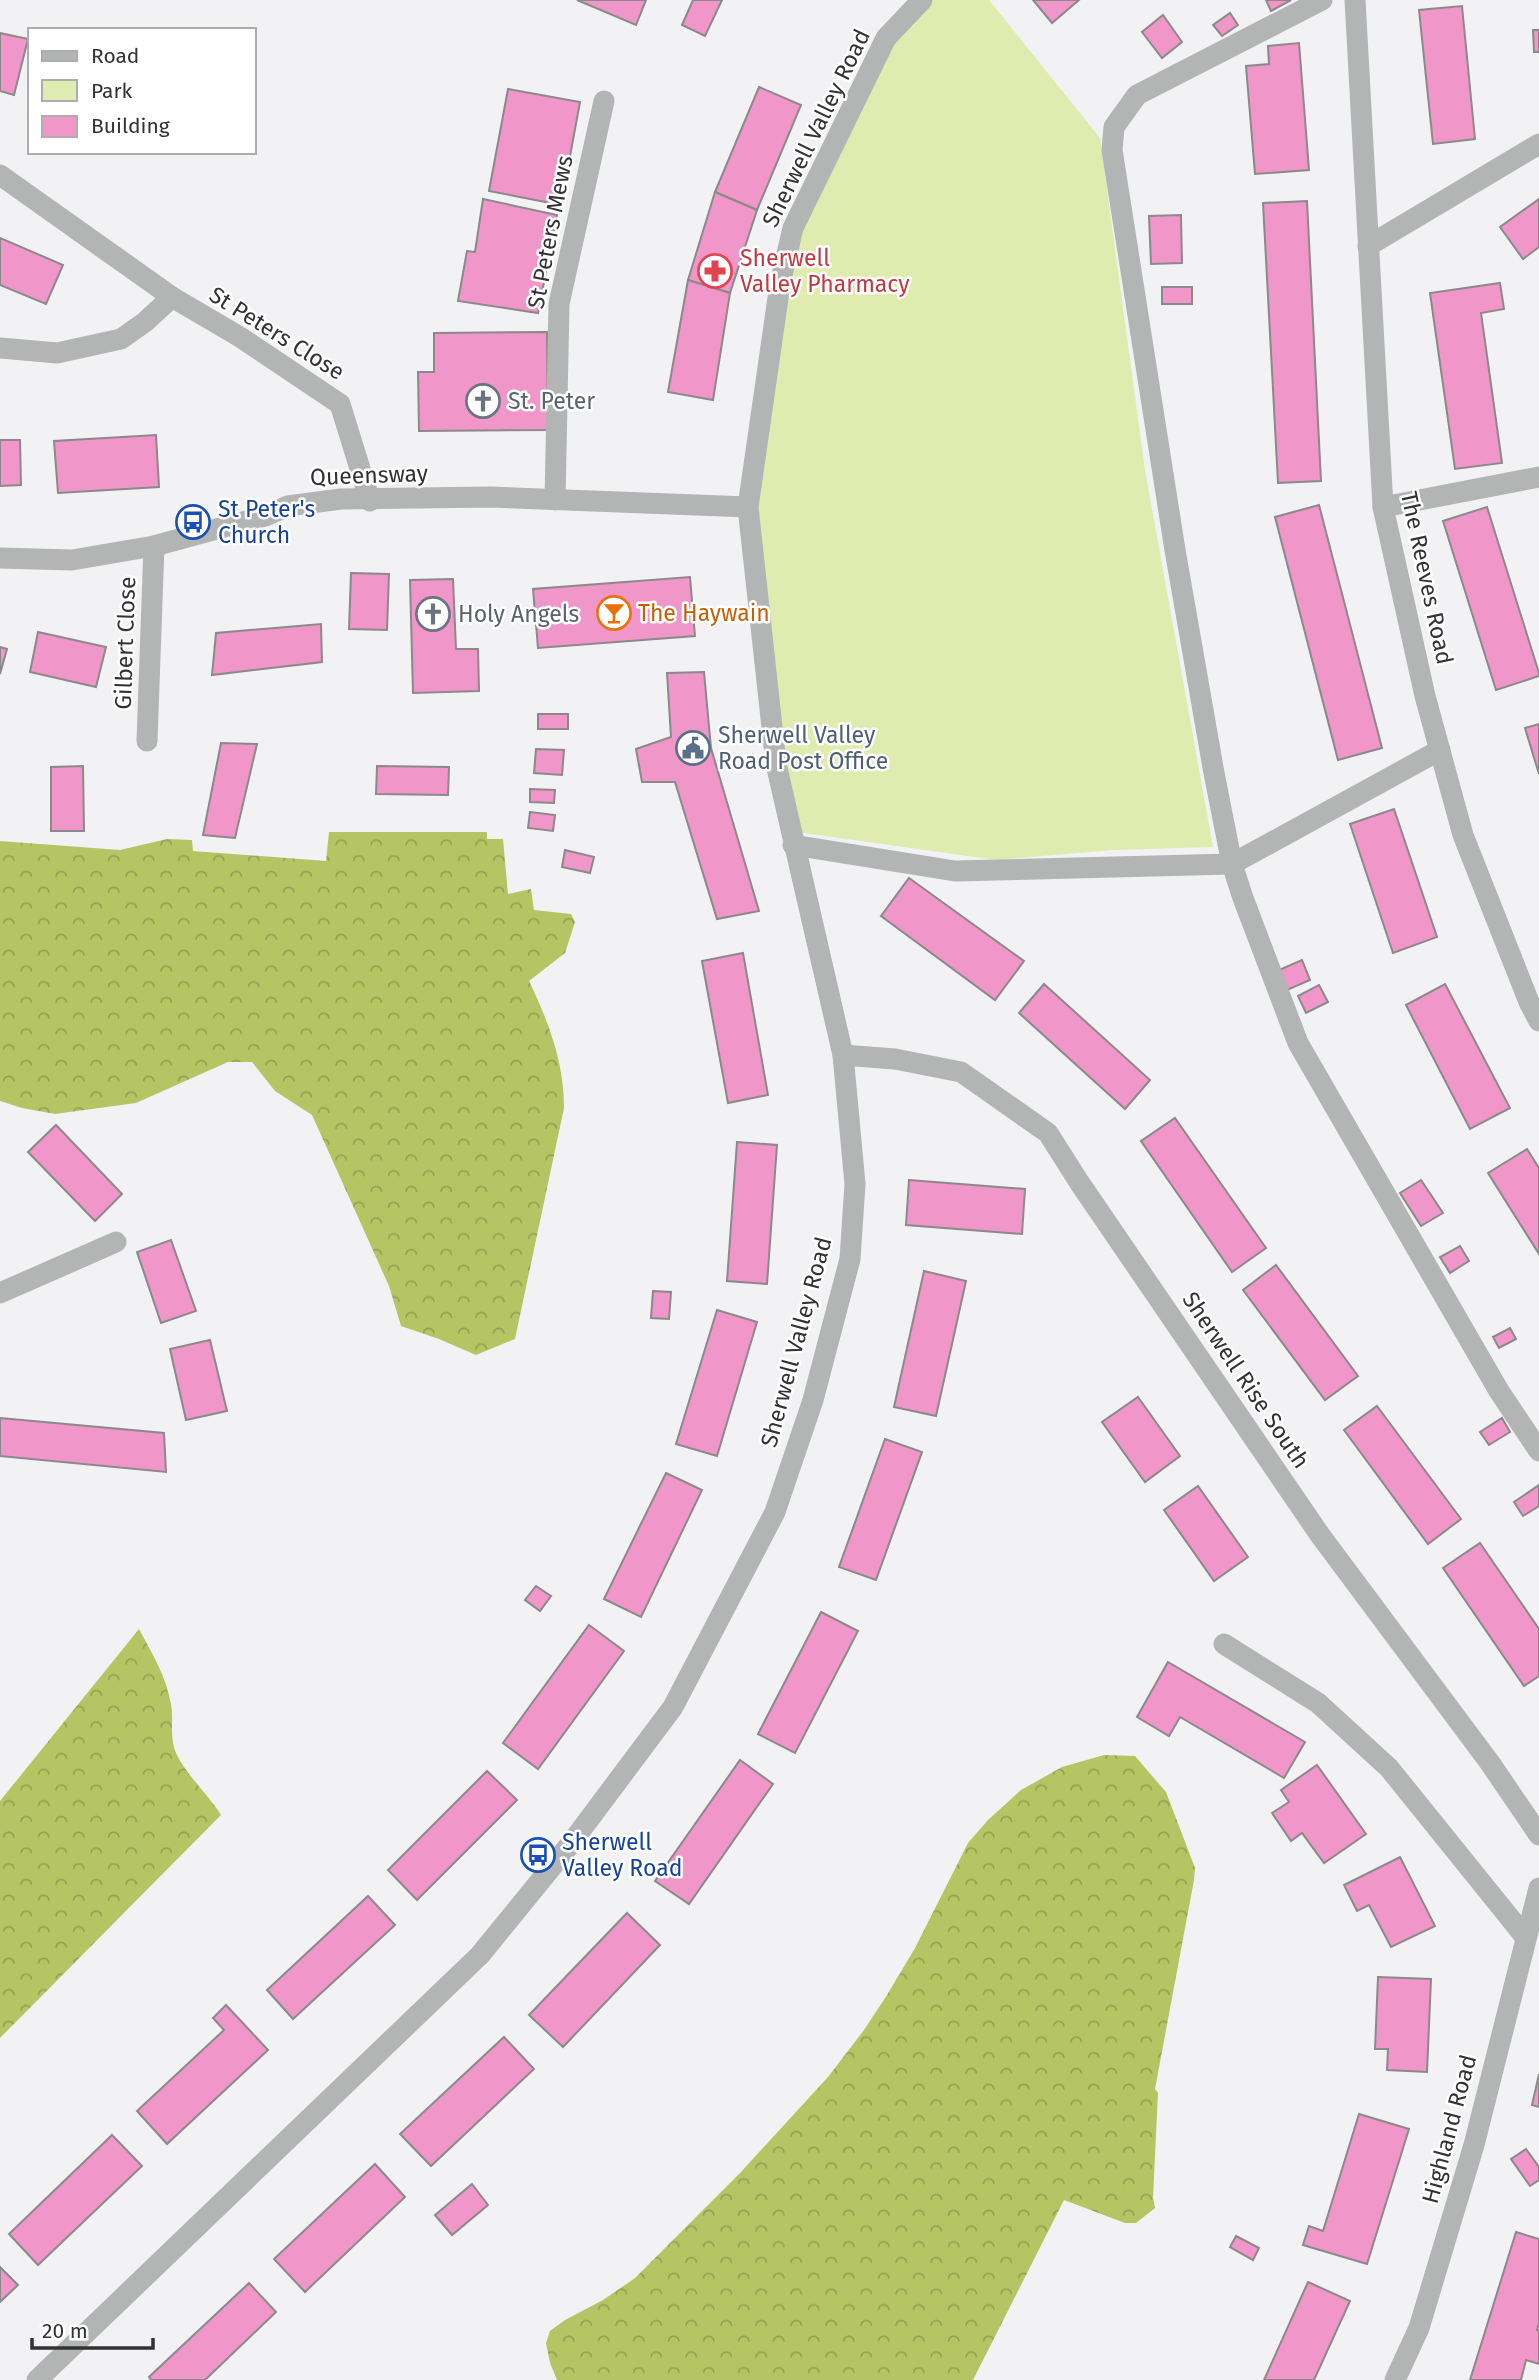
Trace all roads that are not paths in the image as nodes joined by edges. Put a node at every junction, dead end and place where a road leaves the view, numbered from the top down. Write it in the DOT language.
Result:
graph roads {
  1 [pos="922,0"];
  2 [pos="1322,0"];
  3 [pos="1355,0"];
  4 [pos="604,102"];
  5 [pos="1539,144"];
  6 [pos="0,175"];
  7 [pos="1368,246"];
  8 [pos="172,296"];
  9 [pos="0,348"];
  10 [pos="1539,477"];
  11 [pos="370,500"];
  12 [pos="555,500"];
  13 [pos="748,507"];
  14 [pos="1383,507"];
  15 [pos="154,546"];
  16 [pos="0,558"];
  17 [pos="147,741"];
  18 [pos="1440,750"];
  19 [pos="793,845"];
  20 [pos="1232,864"];
  21 [pos="1539,1021"];
  22 [pos="843,1055"];
  23 [pos="116,1242"];
  24 [pos="0,1293"];
  25 [pos="1539,1451"];
  26 [pos="1224,1644"];
  27 [pos="1539,1835"];
  28 [pos="1539,1888"];
  29 [pos="1526,1938"];
  30 [pos="37,2380"];
  31 [pos="1395,2380"];
  1 -- 13 [label="street, Sherwell Valley Road"];
  2 -- 20 [label="street"];
  3 -- 7 [label="street, The Reeves Road"];
  4 -- 12 [label="street, St Peters Mews"];
  5 -- 7 [label="street"];
  6 -- 8 [label="street, St Peters Close"];
  7 -- 14 [label="street, The Reeves Road"];
  8 -- 9 [label="street, St Peters Close"];
  8 -- 11 [label="street, St Peters Close"];
  10 -- 14 [label="street"];
  11 -- 12 [label="street, Queensway"];
  11 -- 15 [label="street, Queensway"];
  12 -- 13 [label="street, Queensway"];
  13 -- 19 [label="street, Sherwell Valley Road"];
  14 -- 18 [label="street, The Reeves Road"];
  15 -- 16 [label="street, Queensway"];
  15 -- 17 [label="street, Gilbert Close"];
  18 -- 20 [label="street"];
  18 -- 21 [label="street, The Reeves Road"];
  19 -- 20 [label="street"];
  19 -- 22 [label="street, Sherwell Valley Road"];
  20 -- 25 [label="street"];
  22 -- 27 [label="street, Sherwell Rise South"];
  22 -- 30 [label="street, Sherwell Valley Road"];
  23 -- 24 [label="street"];
  26 -- 29 [label="street"];
  28 -- 29 [label="street, Highland Road"];
  29 -- 31 [label="street, Highland Road"];
}
